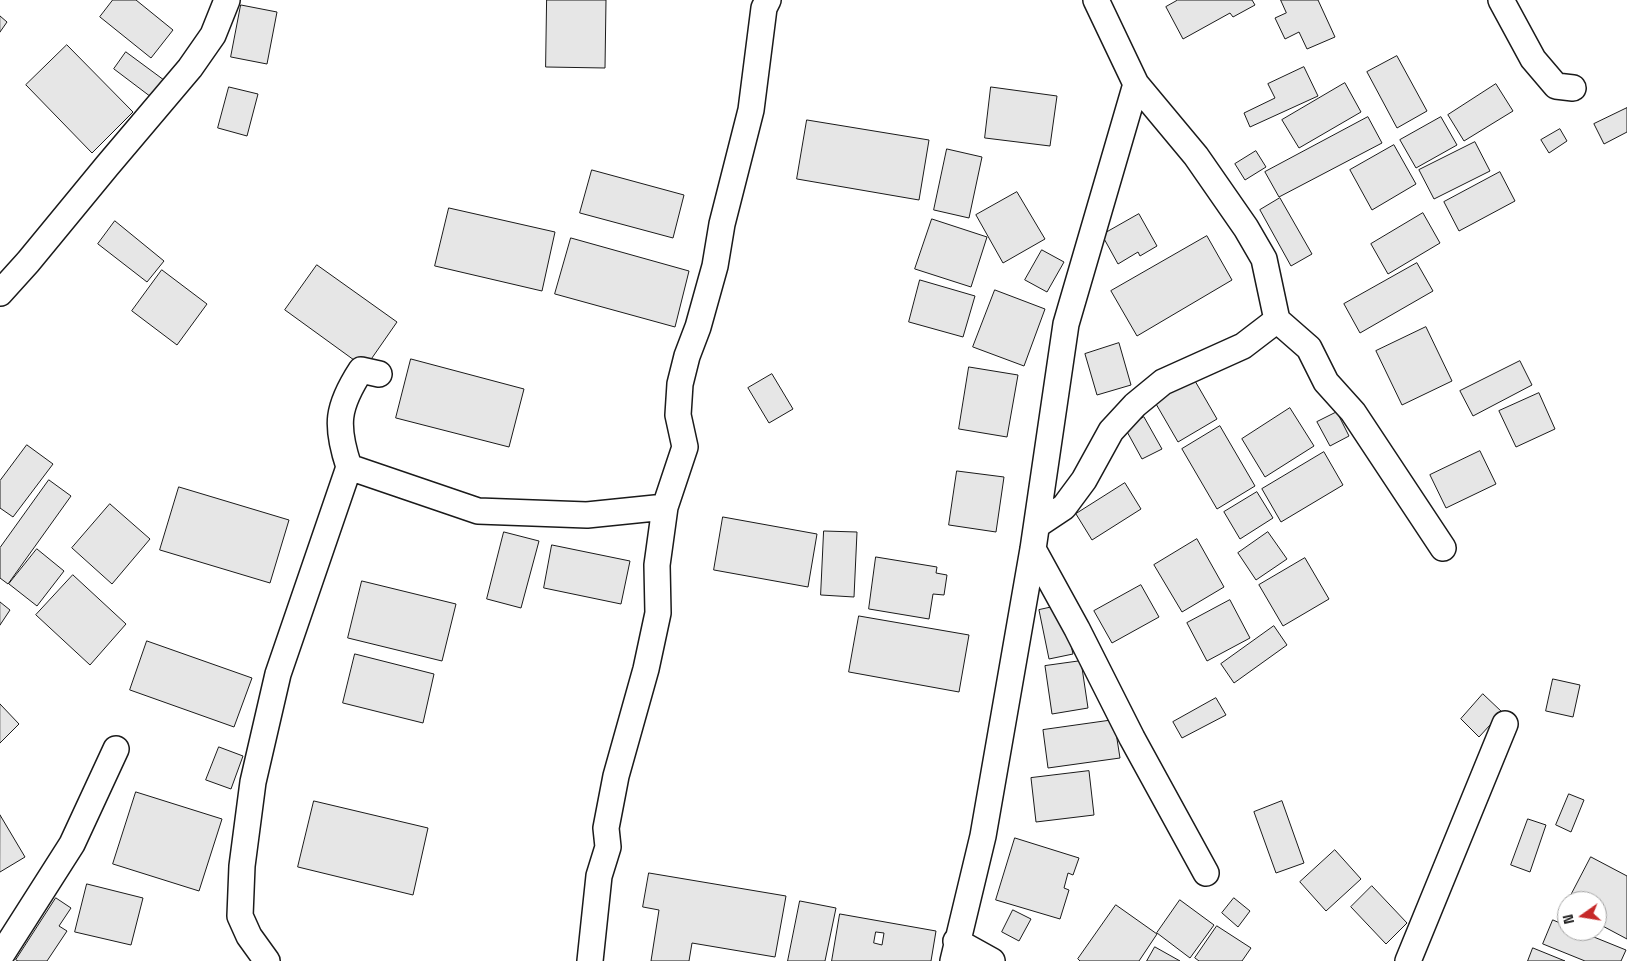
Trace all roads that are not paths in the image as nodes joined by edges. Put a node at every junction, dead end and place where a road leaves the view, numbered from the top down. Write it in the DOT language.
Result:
graph roads {
  1 [pos="227,0"];
  2 [pos="768,0"];
  3 [pos="1096,0"];
  4 [pos="1501,0"];
  5 [pos="1136,84"];
  6 [pos="1573,88"];
  7 [pos="0,293"];
  8 [pos="1277,320"];
  9 [pos="379,374"];
  10 [pos="349,467"];
  11 [pos="665,507"];
  12 [pos="1036,525"];
  13 [pos="1443,548"];
  14 [pos="1033,549"];
  15 [pos="1505,724"];
  16 [pos="116,749"];
  17 [pos="1206,873"];
  18 [pos="954,951"];
  19 [pos="0,957"];
  20 [pos="268,961"];
  21 [pos="590,961"];
  22 [pos="992,961"];
  23 [pos="1408,961"];
  1 -- 7 [label="street"];
  2 -- 11 [label="street"];
  3 -- 5 [label="street"];
  4 -- 6 [label="street"];
  5 -- 8 [label="street"];
  5 -- 12 [label="street"];
  8 -- 12 [label="street"];
  8 -- 13 [label="street"];
  9 -- 10 [label="street"];
  10 -- 11 [label="street"];
  10 -- 20 [label="street"];
  11 -- 21 [label="street"];
  12 -- 14 [label="street"];
  14 -- 17 [label="street"];
  14 -- 18 [label="street"];
  15 -- 23 [label="street"];
  16 -- 19 [label="street"];
  18 -- 22 [label="street"];
}
